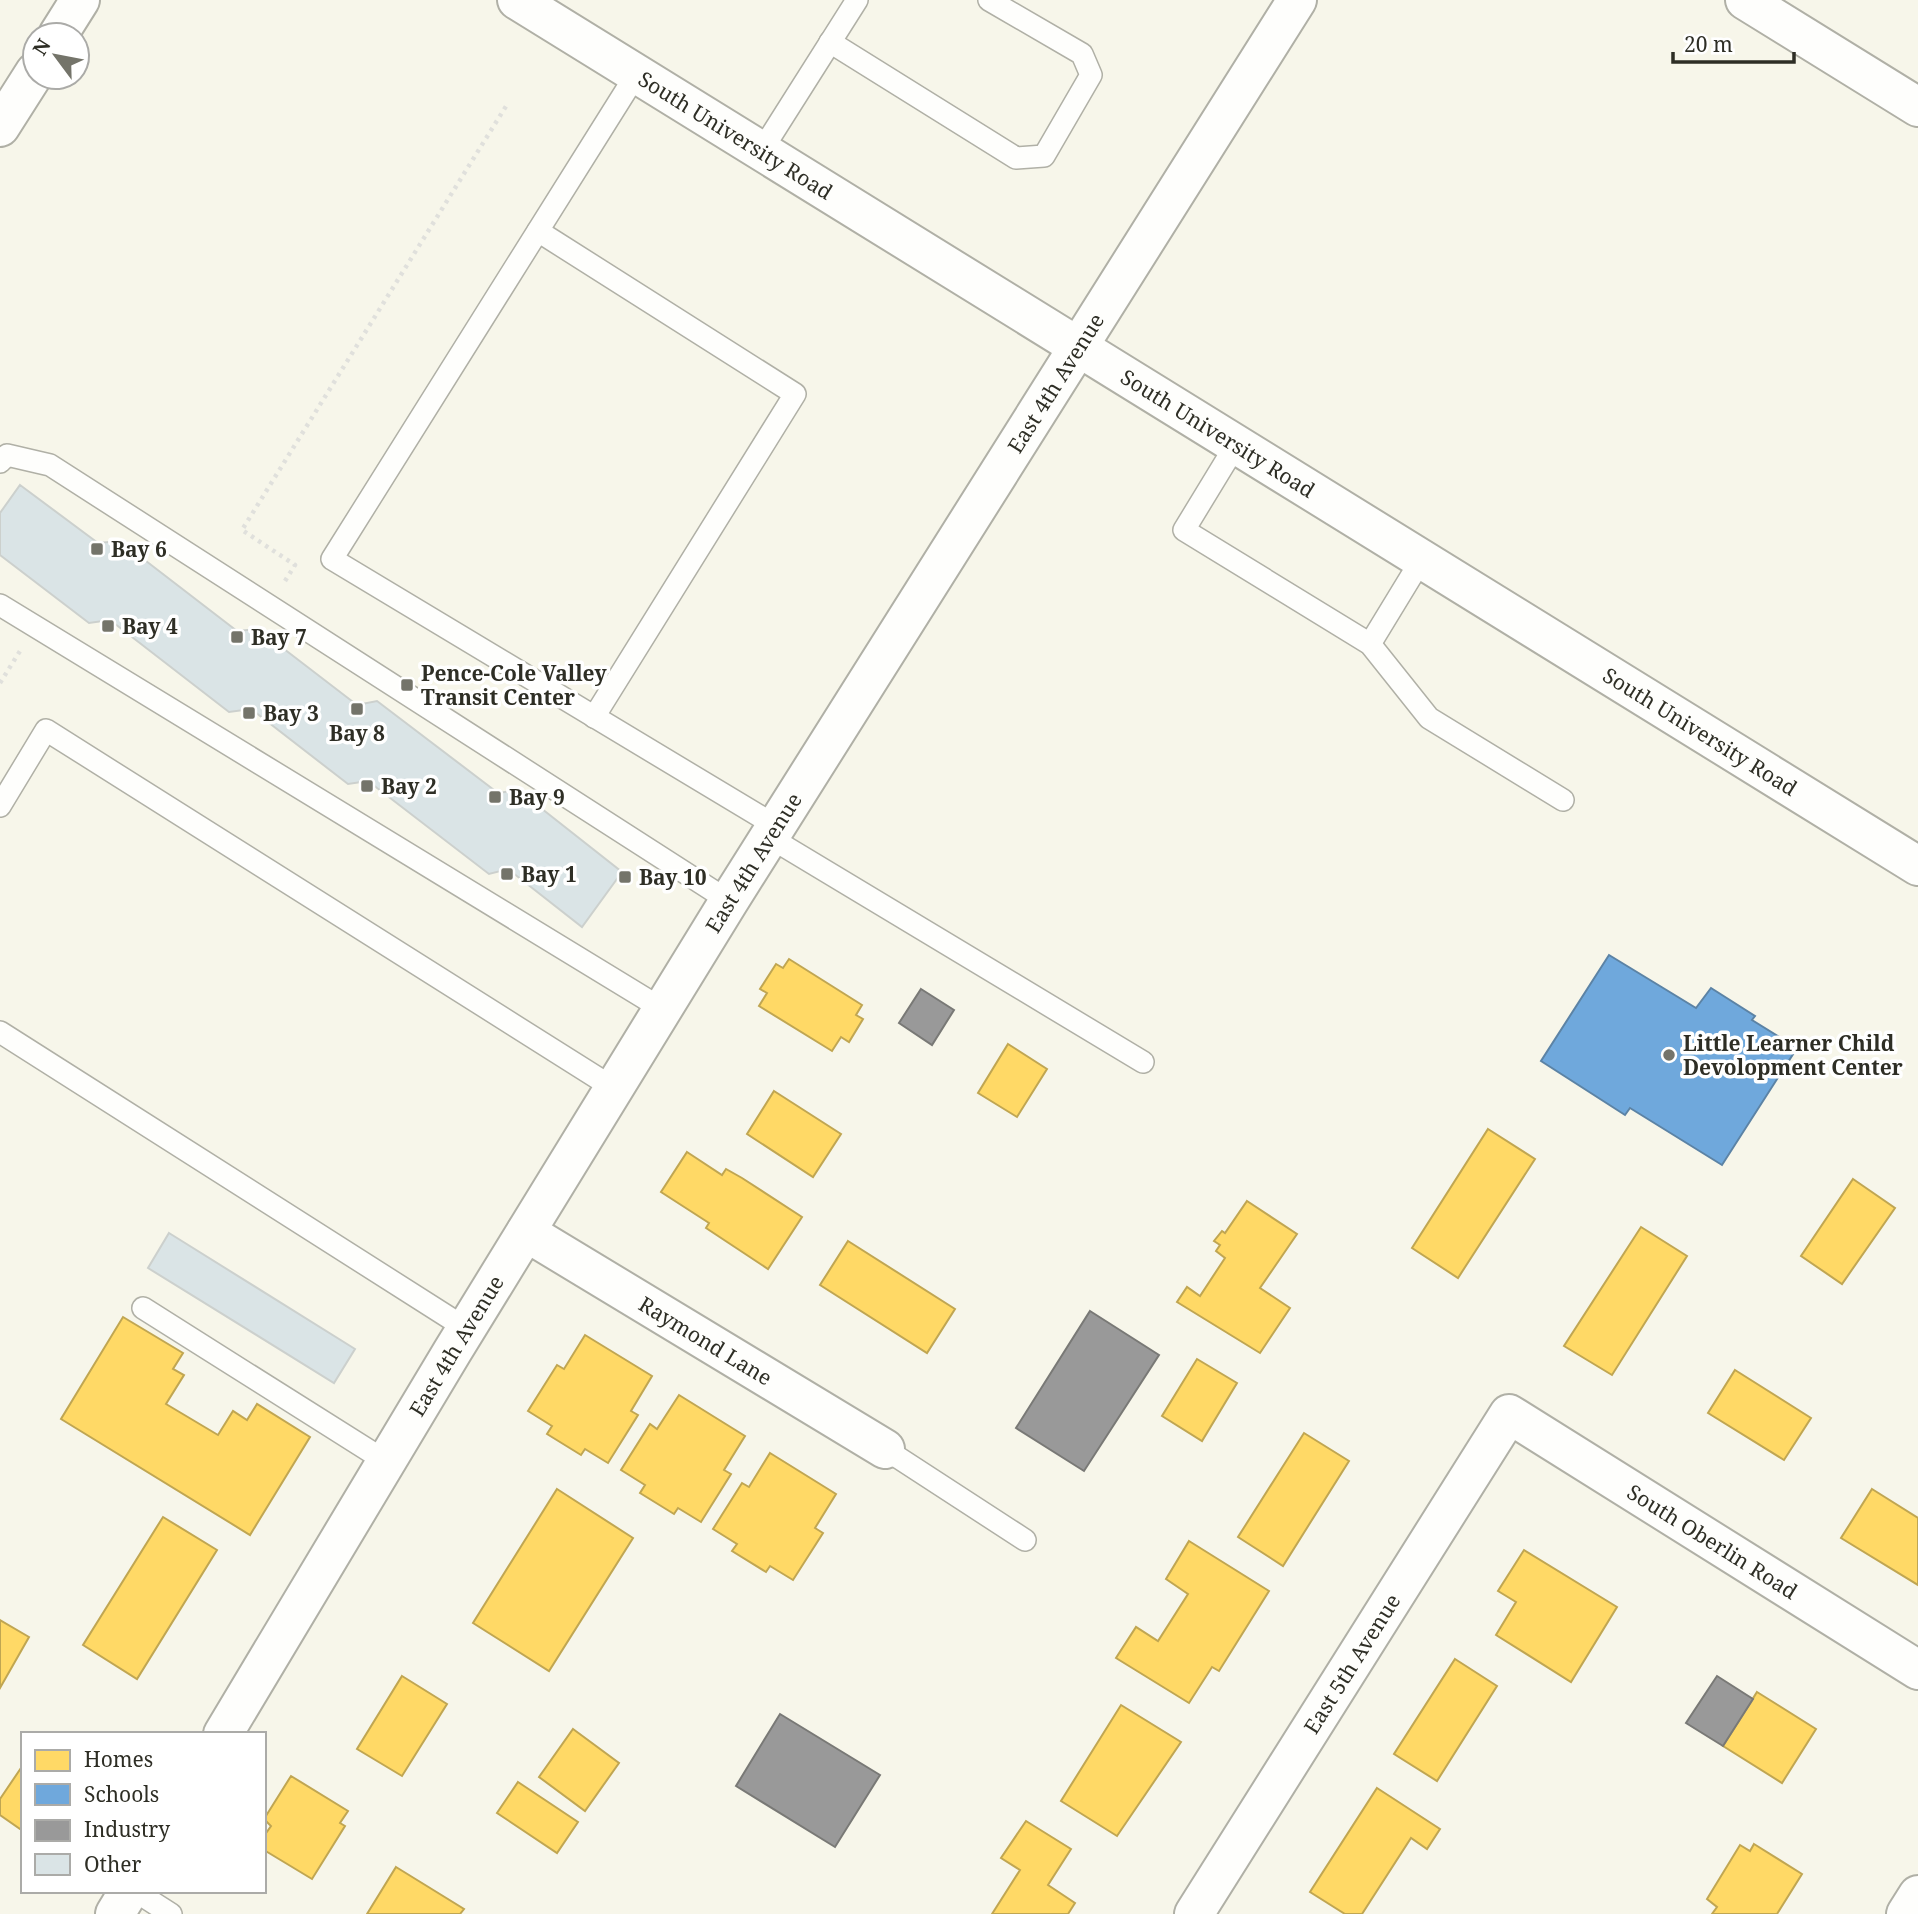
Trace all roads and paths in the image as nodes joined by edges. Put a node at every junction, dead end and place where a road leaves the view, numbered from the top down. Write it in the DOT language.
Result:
graph roads {
  1 [pos="80,0"];
  2 [pos="857,0"];
  3 [pos="989,0"];
  4 [pos="1297,0"];
  5 [pos="1745,0"];
  6 [pos="526,2"];
  7 [pos="67,21"];
  8 [pos="830,42"];
  9 [pos="637,73"];
  10 [pos="23,91"];
  11 [pos="508,103"];
  12 [pos="1918,107"];
  13 [pos="0,127"];
  14 [pos="762,150"];
  15 [pos="537,231"];
  16 [pos="1079,345"];
  17 [pos="1237,443"];
  18 [pos="0,462"];
  19 [pos="1423,557"];
  20 [pos="0,605"];
  21 [pos="270,606"];
  22 [pos="1370,644"];
  23 [pos="594,717"];
  24 [pos="1563,800"];
  25 [pos="0,806"];
  26 [pos="772,832"];
  27 [pos="1918,866"];
  28 [pos="729,901"];
  29 [pos="664,1010"];
  30 [pos="0,1032"];
  31 [pos="1143,1062"];
  32 [pos="615,1090"];
  33 [pos="526,1232"];
  34 [pos="143,1308"];
  35 [pos="467,1329"];
  36 [pos="1509,1414"];
  37 [pos="885,1449"];
  38 [pos="387,1462"];
  39 [pos="1025,1540"];
  40 [pos="1918,1670"];
  41 [pos="224,1732"];
  42 [pos="128,1893"];
  43 [pos="138,1893"];
  44 [pos="1918,1895"];
  45 [pos="115,1914"];
  46 [pos="172,1914"];
  47 [pos="1194,1914"];
  48 [pos="1906,1914"];
  1 -- 7 [label="street"];
  2 -- 8 [label="lane"];
  3 -- 8 [label="lane"];
  4 -- 16 [label="street, East 4th Avenue"];
  5 -- 12 [label="street"];
  6 -- 9 [label="street, South University Road"];
  8 -- 14 [label="lane"];
  9 -- 14 [label="street, South University Road"];
  9 -- 15 [label="lane"];
  10 -- 13 [label="street"];
  11 -- 21 [label="path"];
  14 -- 16 [label="street, South University Road"];
  15 -- 23 [label="lane"];
  15 -- 23 [label="lane"];
  16 -- 17 [label="street, South University Road"];
  16 -- 26 [label="street, East 4th Avenue"];
  17 -- 19 [label="street, South University Road"];
  17 -- 22 [label="lane"];
  18 -- 21 [label="lane"];
  19 -- 22 [label="lane"];
  19 -- 27 [label="street, South University Road"];
  20 -- 29 [label="lane"];
  21 -- 28 [label="lane"];
  22 -- 24 [label="lane"];
  23 -- 26 [label="lane"];
  25 -- 32 [label="lane"];
  26 -- 28 [label="street, East 4th Avenue"];
  26 -- 31 [label="lane"];
  28 -- 29 [label="street, East 4th Avenue"];
  29 -- 32 [label="street, East 4th Avenue"];
  30 -- 35 [label="lane"];
  32 -- 33 [label="street, East 4th Avenue"];
  33 -- 35 [label="street, East 4th Avenue"];
  33 -- 37 [label="street, Raymond Lane"];
  34 -- 38 [label="lane"];
  35 -- 38 [label="street, East 4th Avenue"];
  36 -- 40 [label="street, South Oberlin Road"];
  36 -- 47 [label="street, East 5th Avenue"];
  37 -- 39 [label="lane"];
  38 -- 41 [label="street, East 4th Avenue"];
  42 -- 45 [label="street"];
  43 -- 46 [label="lane"];
  44 -- 48 [label="street"];
}
